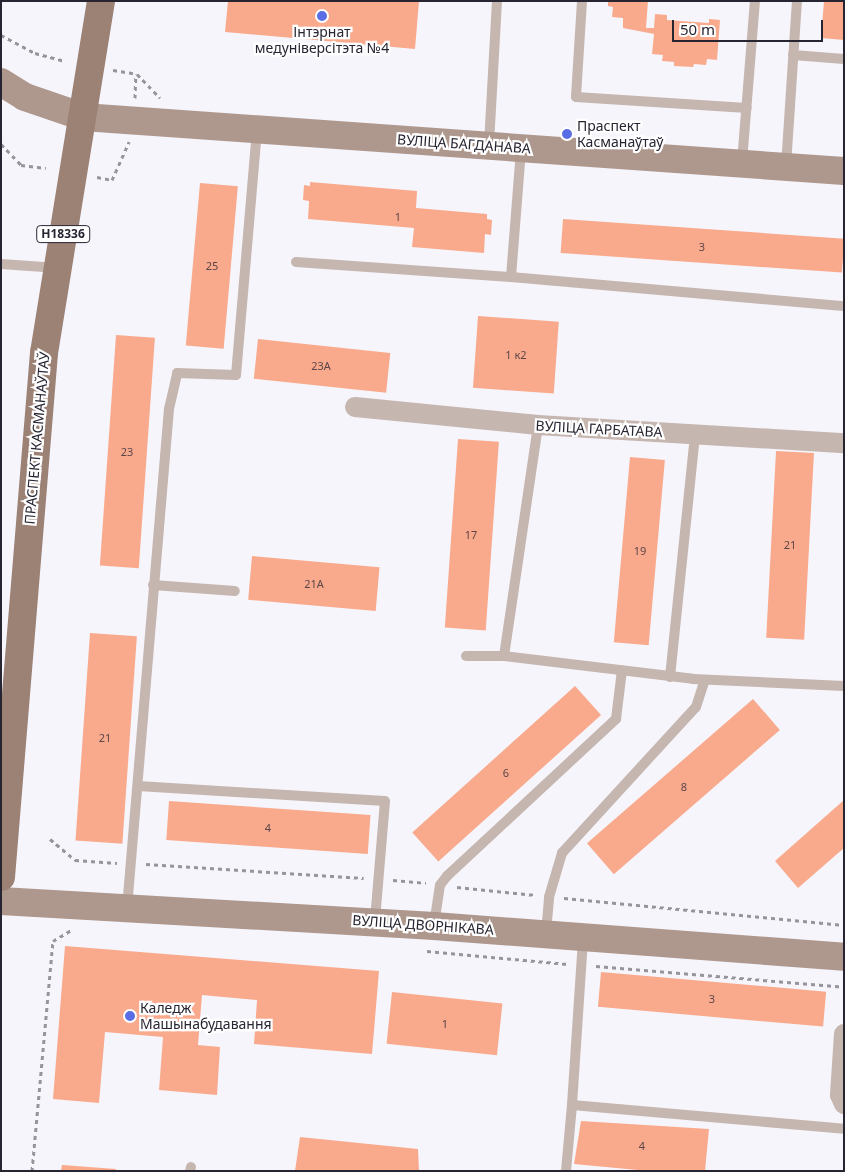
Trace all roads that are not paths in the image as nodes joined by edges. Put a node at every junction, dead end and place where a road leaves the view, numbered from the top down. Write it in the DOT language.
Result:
graph roads {
  1 [pos="101,1"];
  2 [pos="497,1"];
  3 [pos="582,1"];
  4 [pos="755,1"];
  5 [pos="797,1"];
  6 [pos="793,55"];
  7 [pos="844,59"];
  8 [pos="1,82"];
  9 [pos="747,108"];
  10 [pos="83,117"];
  11 [pos="257,129"];
  12 [pos="489,145"];
  13 [pos="521,148"];
  14 [pos="742,163"];
  15 [pos="786,166"];
  16 [pos="844,171"];
  17 [pos="296,262"];
  18 [pos="1,264"];
  19 [pos="58,268"];
  20 [pos="511,277"];
  21 [pos="844,306"];
  22 [pos="355,407"];
  23 [pos="538,426"];
  24 [pos="695,434"];
  25 [pos="844,443"];
  26 [pos="153,585"];
  27 [pos="236,592"];
  28 [pos="466,656"];
  29 [pos="504,656"];
  30 [pos="622,670"];
  31 [pos="670,677"];
  32 [pos="705,680"];
  33 [pos="844,686"];
  34 [pos="6,741"];
  35 [pos="138,786"];
  36 [pos="1,878"];
  37 [pos="1,901"];
  38 [pos="128,908"];
  39 [pos="375,922"];
  40 [pos="434,926"];
  41 [pos="546,934"];
  42 [pos="582,938"];
  43 [pos="844,957"];
  44 [pos="844,1034"];
  45 [pos="844,1104"];
  46 [pos="572,1105"];
  47 [pos="844,1129"];
  48 [pos="566,1171"];
  1 -- 10 [label="main road, ПРАСПЕКТ КАСМАНАЎТАЎ / Н18336"];
  2 -- 12 [label="lane"];
  3 -- 9 [label="lane"];
  4 -- 9 [label="lane"];
  5 -- 6 [label="lane"];
  6 -- 7 [label="lane"];
  6 -- 15 [label="lane"];
  8 -- 10 [label="street, ВУЛІЦА БАГДАНАВА"];
  9 -- 14 [label="lane"];
  10 -- 11 [label="street, ВУЛІЦА БАГДАНАВА"];
  10 -- 19 [label="main road, ПРАСПЕКТ КАСМАНАЎТАЎ / Н18336"];
  11 -- 12 [label="street, ВУЛІЦА БАГДАНАВА"];
  11 -- 26 [label="lane"];
  12 -- 13 [label="street, ВУЛІЦА БАГДАНАВА"];
  13 -- 14 [label="street, ВУЛІЦА БАГДАНАВА"];
  13 -- 20 [label="lane"];
  14 -- 15 [label="street, ВУЛІЦА БАГДАНАВА"];
  15 -- 16 [label="street, ВУЛІЦА БАГДАНАВА"];
  17 -- 20 [label="lane"];
  18 -- 19 [label="lane"];
  19 -- 34 [label="main road, ПРАСПЕКТ КАСМАНАЎТАЎ / Н18336"];
  20 -- 21 [label="lane"];
  22 -- 23 [label="street, ВУЛІЦА ГАРБАТАВА"];
  23 -- 24 [label="street, ВУЛІЦА ГАРБАТАВА"];
  23 -- 29 [label="lane"];
  24 -- 25 [label="street, ВУЛІЦА ГАРБАТАВА"];
  24 -- 31 [label="lane"];
  26 -- 27 [label="lane"];
  26 -- 35 [label="lane"];
  28 -- 29 [label="lane"];
  29 -- 30 [label="lane"];
  30 -- 31 [label="lane"];
  30 -- 40 [label="lane"];
  31 -- 32 [label="lane"];
  32 -- 33 [label="lane"];
  32 -- 41 [label="lane"];
  34 -- 36 [label="main road, ПРАСПЕКТ КАСМАНАЎТАЎ / Н18336"];
  35 -- 38 [label="lane"];
  35 -- 39 [label="lane"];
  37 -- 38 [label="street, ВУЛІЦА ДВОРНІКАВА"];
  38 -- 39 [label="street, ВУЛІЦА ДВОРНІКАВА"];
  39 -- 40 [label="street, ВУЛІЦА ДВОРНІКАВА"];
  40 -- 41 [label="street, ВУЛІЦА ДВОРНІКАВА"];
  41 -- 42 [label="street, ВУЛІЦА ДВОРНІКАВА"];
  42 -- 43 [label="street, ВУЛІЦА ДВОРНІКАВА"];
  42 -- 46 [label="lane"];
  44 -- 45 [label="street"];
  46 -- 47 [label="lane"];
  46 -- 48 [label="lane"];
}
